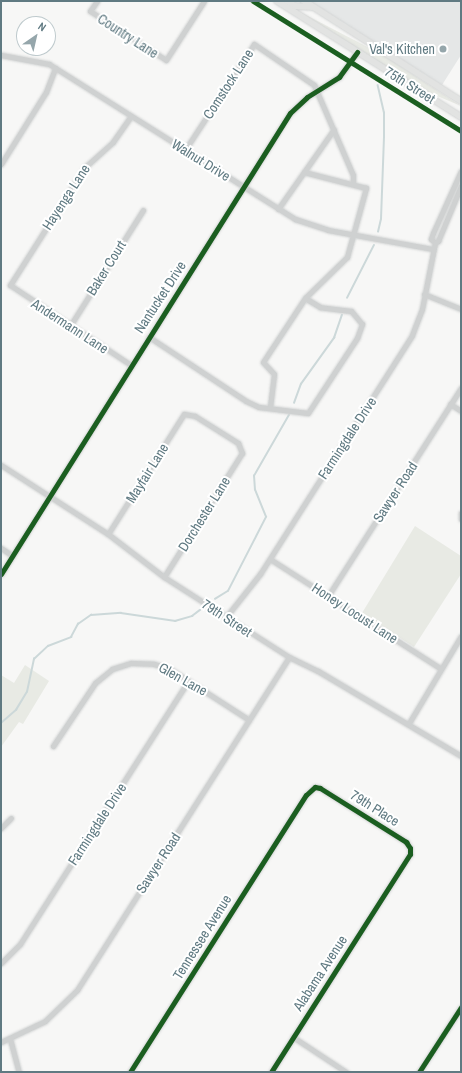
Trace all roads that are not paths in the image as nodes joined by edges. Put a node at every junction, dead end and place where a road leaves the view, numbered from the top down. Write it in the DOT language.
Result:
graph roads {
  1 [pos="97,1"];
  2 [pos="204,1"];
  3 [pos="277,1"];
  4 [pos="287,1"];
  5 [pos="304,1"];
  6 [pos="313,7"];
  7 [pos="357,52"];
  8 [pos="1,54"];
  9 [pos="55,68"];
  10 [pos="317,90"];
  11 [pos="461,101"];
  12 [pos="131,116"];
  13 [pos="461,117"];
  14 [pos="334,129"];
  15 [pos="185,150"];
  16 [pos="1,164"];
  17 [pos="461,171"];
  18 [pos="304,172"];
  19 [pos="353,184"];
  20 [pos="461,186"];
  21 [pos="244,188"];
  22 [pos="278,209"];
  23 [pos="143,210"];
  24 [pos="354,236"];
  25 [pos="435,243"];
  26 [pos="433,249"];
  27 [pos="10,285"];
  28 [pos="424,294"];
  29 [pos="305,298"];
  30 [pos="461,309"];
  31 [pos="70,326"];
  32 [pos="149,337"];
  33 [pos="131,365"];
  34 [pos="461,388"];
  35 [pos="450,404"];
  36 [pos="270,407"];
  37 [pos="461,411"];
  38 [pos="242,450"];
  39 [pos="1,465"];
  40 [pos="50,497"];
  41 [pos="461,513"];
  42 [pos="461,519"];
  43 [pos="108,534"];
  44 [pos="1,548"];
  45 [pos="13,556"];
  46 [pos="270,559"];
  47 [pos="1,574"];
  48 [pos="164,577"];
  49 [pos="328,596"];
  50 [pos="226,617"];
  51 [pos="461,636"];
  52 [pos="289,657"];
  53 [pos="440,668"];
  54 [pos="188,681"];
  55 [pos="249,720"];
  56 [pos="409,723"];
  57 [pos="53,746"];
  58 [pos="461,756"];
  59 [pos="294,814"];
  60 [pos="12,818"];
  61 [pos="1,828"];
  62 [pos="389,887"];
  63 [pos="1,963"];
  64 [pos="461,1007"];
  65 [pos="459,1014"];
  66 [pos="293,1037"];
  67 [pos="10,1039"];
  68 [pos="1,1042"];
  69 [pos="19,1072"];
  70 [pos="130,1072"];
  71 [pos="271,1072"];
  72 [pos="346,1072"];
  73 [pos="419,1072"];
  1 -- 2 [label="street, Country Lane"];
  3 -- 7 [label="main road, 75th Street"];
  4 -- 6 [label="main road"];
  5 -- 6 [label="main road, 75th Street"];
  6 -- 11 [label="main road, 75th Street"];
  7 -- 10 [label="street, Nantucket Drive"];
  7 -- 13 [label="main road, 75th Street"];
  8 -- 9 [label="street, Walnut Drive"];
  9 -- 12 [label="street, Walnut Drive"];
  9 -- 16 [label="street"];
  10 -- 14 [label="street"];
  10 -- 15 [label="street, Comstock Lane"];
  10 -- 21 [label="street, Nantucket Drive"];
  12 -- 15 [label="street, Walnut Drive"];
  12 -- 27 [label="street, Hayenga Lane"];
  14 -- 18 [label="street"];
  14 -- 19 [label="street"];
  15 -- 21 [label="street, Walnut Drive"];
  17 -- 25 [label="street, Farmingdale Drive"];
  18 -- 19 [label="street"];
  18 -- 22 [label="street"];
  19 -- 24 [label="street"];
  20 -- 25 [label="street, Farmingdale Drive"];
  21 -- 22 [label="street, Walnut Drive"];
  21 -- 32 [label="street, Nantucket Drive"];
  22 -- 24 [label="street, Walnut Drive"];
  23 -- 31 [label="street, Baker Court"];
  24 -- 26 [label="street, Walnut Drive"];
  24 -- 29 [label="street"];
  25 -- 26 [label="street, Farmingdale Drive"];
  26 -- 28 [label="street, Farmingdale Drive"];
  27 -- 31 [label="street, Andermann Lane"];
  28 -- 30 [label="street"];
  28 -- 46 [label="street, Farmingdale Drive"];
  29 -- 36 [label="street"];
  29 -- 36 [label="street"];
  31 -- 33 [label="street, Andermann Lane"];
  32 -- 33 [label="street, Nantucket Drive"];
  32 -- 36 [label="street"];
  33 -- 40 [label="street, Nantucket Drive"];
  34 -- 35 [label="street, Sawyer Road"];
  35 -- 37 [label="street"];
  35 -- 49 [label="street, Sawyer Road"];
  38 -- 43 [label="street, Mayfair Lane"];
  38 -- 48 [label="street, Dorchester Lane"];
  39 -- 40 [label="street, 79th Street"];
  40 -- 43 [label="street, 79th Street"];
  40 -- 45 [label="street, Nantucket Drive"];
  41 -- 42 [label="street"];
  43 -- 48 [label="street, 79th Street"];
  44 -- 45 [label="street"];
  45 -- 47 [label="street, Nantucket Drive"];
  46 -- 49 [label="street, Honey Locust Lane"];
  46 -- 50 [label="street, Farmingdale Drive"];
  48 -- 50 [label="street, 79th Street"];
  49 -- 53 [label="street, Honey Locust Lane"];
  50 -- 52 [label="street, 79th Street"];
  51 -- 53 [label="street"];
  52 -- 55 [label="street, Sawyer Road"];
  52 -- 56 [label="street, 79th Street"];
  53 -- 56 [label="street"];
  54 -- 55 [label="street, Glen Lane"];
  54 -- 57 [label="street, Glen Lane"];
  54 -- 63 [label="street, Farmingdale Drive"];
  55 -- 67 [label="street, Sawyer Road"];
  56 -- 58 [label="street, 79th Street"];
  59 -- 62 [label="street, 79th Place"];
  59 -- 70 [label="street, Tennessee Avenue"];
  60 -- 61 [label="street"];
  62 -- 66 [label="street, Alabama Avenue"];
  64 -- 65 [label="street"];
  65 -- 73 [label="street"];
  66 -- 71 [label="street, Alabama Avenue"];
  66 -- 72 [label="street"];
  67 -- 68 [label="street, Sawyer Road"];
  67 -- 69 [label="street"];
}
